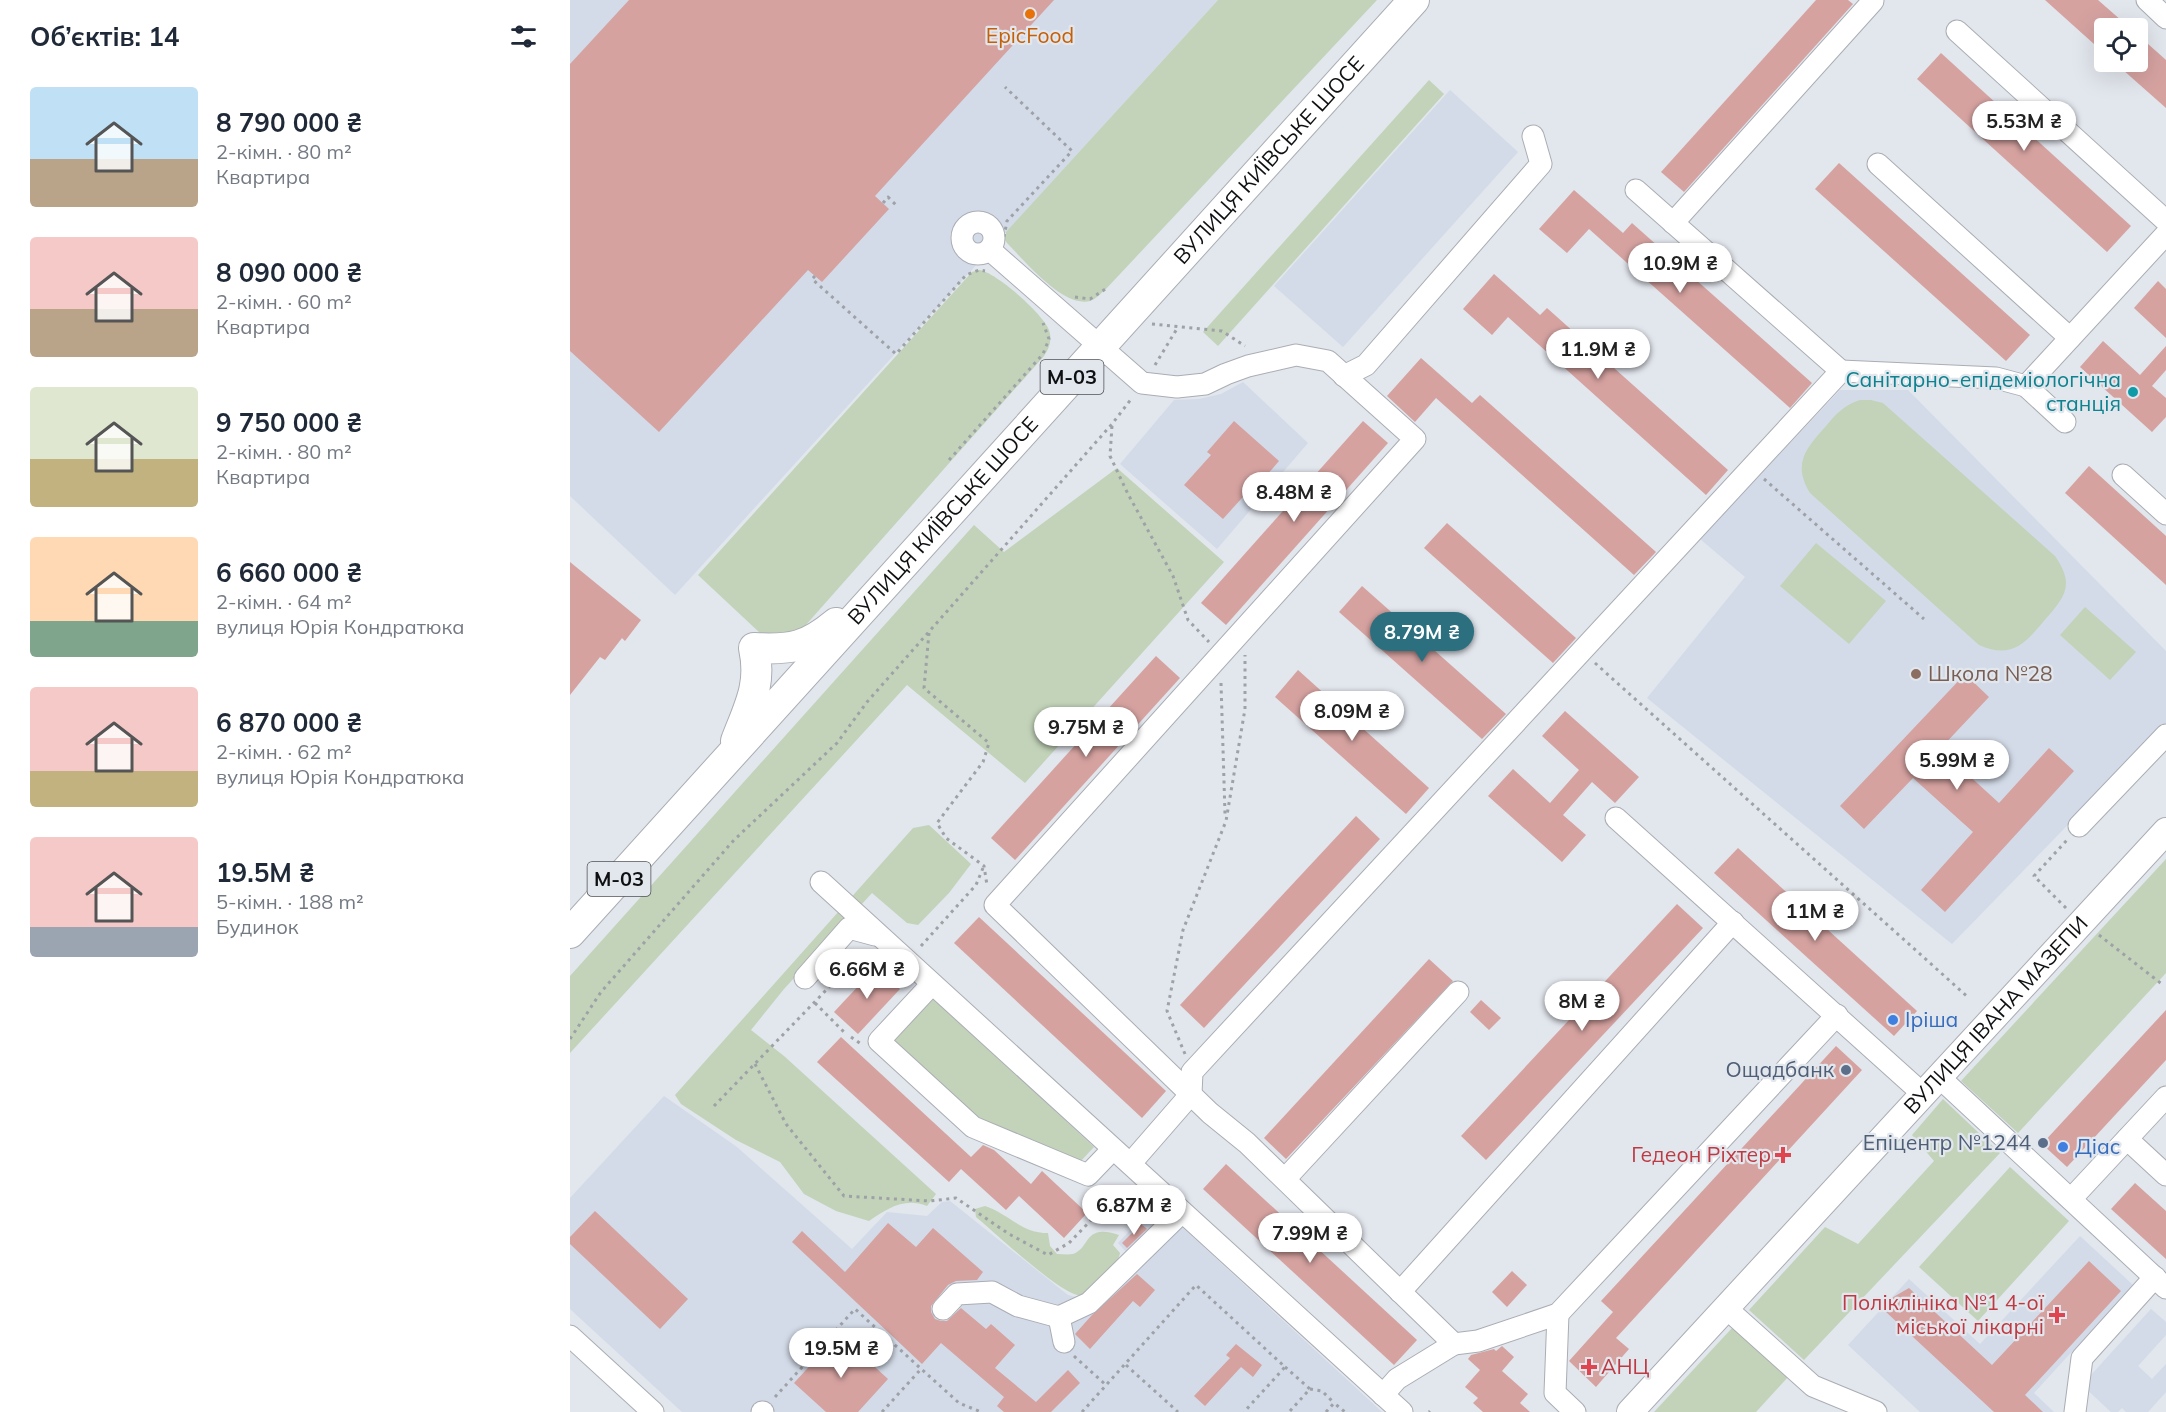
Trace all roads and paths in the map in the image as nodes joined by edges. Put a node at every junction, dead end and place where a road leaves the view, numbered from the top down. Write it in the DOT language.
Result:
graph roads {
  1 [pos="1414,0"];
  2 [pos="1871,0"];
  3 [pos="2146,0"];
  4 [pos="2166,18"];
  5 [pos="1957,31"];
  6 [pos="1005,87"];
  7 [pos="1533,136"];
  8 [pos="1878,164"];
  9 [pos="1636,190"];
  10 [pos="883,203"];
  11 [pos="896,205"];
  12 [pos="2166,221"];
  13 [pos="1673,223"];
  14 [pos="2166,234"];
  15 [pos="1011,244"];
  16 [pos="990,250"];
  17 [pos="815,276"];
  18 [pos="993,276"];
  19 [pos="1107,288"];
  20 [pos="1071,296"];
  21 [pos="1042,321"];
  22 [pos="1152,324"];
  23 [pos="1179,327"];
  24 [pos="2070,338"];
  25 [pos="1101,346"];
  26 [pos="1267,362"];
  27 [pos="1154,367"];
  28 [pos="1841,371"];
  29 [pos="1344,376"];
  30 [pos="2026,386"];
  31 [pos="1132,398"];
  32 [pos="2065,422"];
  33 [pos="1112,424"];
  34 [pos="949,460"];
  35 [pos="1751,468"];
  36 [pos="2123,475"];
  37 [pos="2166,514"];
  38 [pos="891,578"];
  39 [pos="1924,619"];
  40 [pos="1246,626"];
  41 [pos="929,631"];
  42 [pos="1582,651"];
  43 [pos="1220,655"];
  44 [pos="2166,735"];
  45 [pos="731,755"];
  46 [pos="1616,818"];
  47 [pos="1226,821"];
  48 [pos="2079,826"];
  49 [pos="2166,831"];
  50 [pos="984,866"];
  51 [pos="821,882"];
  52 [pos="995,905"];
  53 [pos="1733,922"];
  54 [pos="2081,922"];
  55 [pos="570,933"];
  56 [pos="879,935"];
  57 [pos="907,962"];
  58 [pos="806,978"];
  59 [pos="932,984"];
  60 [pos="2163,985"];
  61 [pos="1458,992"];
  62 [pos="1969,998"];
  63 [pos="815,1003"];
  64 [pos="1837,1015"];
  65 [pos="846,1034"];
  66 [pos="570,1039"];
  67 [pos="755,1064"];
  68 [pos="1192,1072"];
  69 [pos="1931,1086"];
  70 [pos="1191,1094"];
  71 [pos="2166,1097"];
  72 [pos="714,1106"];
  73 [pos="2127,1139"];
  74 [pos="1113,1149"];
  75 [pos="1131,1164"];
  76 [pos="1079,1171"];
  77 [pos="2166,1175"];
  78 [pos="1285,1179"];
  79 [pos="2071,1200"];
  80 [pos="1182,1212"];
  81 [pos="1147,1213"];
  82 [pos="1097,1214"];
  83 [pos="2160,1282"];
  84 [pos="1400,1292"];
  85 [pos="1726,1308"];
  86 [pos="943,1310"];
  87 [pos="1558,1314"];
  88 [pos="1059,1317"];
  89 [pos="570,1336"];
  90 [pos="1064,1342"];
  91 [pos="1454,1344"];
  92 [pos="1126,1365"];
  93 [pos="1285,1367"];
  94 [pos="921,1369"];
  95 [pos="1107,1386"];
  96 [pos="1310,1389"];
  97 [pos="1383,1395"];
  98 [pos="1335,1403"];
  99 [pos="653,1412"];
  100 [pos="763,1412"];
  101 [pos="882,1412"];
  102 [pos="981,1412"];
  103 [pos="1082,1412"];
  104 [pos="1178,1412"];
  105 [pos="1244,1412"];
  106 [pos="1289,1412"];
  107 [pos="1326,1412"];
  108 [pos="1345,1412"];
  109 [pos="1402,1412"];
  110 [pos="1575,1412"];
  111 [pos="1630,1412"];
  112 [pos="1876,1412"];
  113 [pos="2076,1412"];
  1 -- 25 [label="highway, ВУЛИЦЯ КИЇВСЬКЕ ШОСЕ / М-03"];
  2 -- 13 [label="street"];
  3 -- 4 [label="street"];
  5 -- 12 [label="street"];
  6 -- 15 [label="path"];
  7 -- 29 [label="street"];
  8 -- 24 [label="street"];
  9 -- 13 [label="street"];
  10 -- 11 [label="path"];
  13 -- 28 [label="street"];
  14 -- 24 [label="street"];
  16 -- 25 [label="street"];
  17 -- 18 [label="path"];
  19 -- 20 [label="path"];
  21 -- 34 [label="path"];
  22 -- 23 [label="path"];
  23 -- 26 [label="path"];
  23 -- 27 [label="path"];
  24 -- 30 [label="street"];
  25 -- 26 [label="street"];
  25 -- 38 [label="highway, ВУЛИЦЯ КИЇВСЬКЕ ШОСЕ / М-03"];
  26 -- 29 [label="street"];
  28 -- 30 [label="street"];
  28 -- 35 [label="street"];
  29 -- 40 [label="street"];
  30 -- 32 [label="street"];
  31 -- 33 [label="path"];
  33 -- 41 [label="path"];
  33 -- 43 [label="path"];
  35 -- 39 [label="path"];
  35 -- 42 [label="street"];
  36 -- 37 [label="street"];
  38 -- 45 [label="highway, ВУЛИЦЯ КИЇВСЬКЕ ШОСЕ / М-03"];
  38 -- 45 [label="highway"];
  40 -- 43 [label="street"];
  40 -- 47 [label="path"];
  41 -- 50 [label="path"];
  41 -- 66 [label="path"];
  42 -- 62 [label="path"];
  42 -- 68 [label="street"];
  43 -- 47 [label="path"];
  43 -- 52 [label="street"];
  44 -- 48 [label="street"];
  45 -- 55 [label="highway, ВУЛИЦЯ КИЇВСЬКЕ ШОСЕ / М-03"];
  46 -- 53 [label="street"];
  47 -- 68 [label="path"];
  48 -- 54 [label="path"];
  49 -- 54 [label="main road, ВУЛИЦЯ ІВАНА МАЗЕПИ"];
  50 -- 52 [label="path"];
  50 -- 57 [label="path"];
  51 -- 56 [label="street"];
  52 -- 70 [label="street"];
  53 -- 64 [label="street"];
  53 -- 84 [label="street"];
  54 -- 60 [label="path"];
  54 -- 69 [label="main road, ВУЛИЦЯ ІВАНА МАЗЕПИ"];
  56 -- 57 [label="street"];
  56 -- 58 [label="street"];
  56 -- 63 [label="path"];
  57 -- 59 [label="street"];
  59 -- 74 [label="street"];
  59 -- 76 [label="street"];
  61 -- 78 [label="street"];
  63 -- 65 [label="path"];
  63 -- 67 [label="path"];
  64 -- 69 [label="street"];
  64 -- 87 [label="street"];
  67 -- 72 [label="path"];
  67 -- 82 [label="path"];
  68 -- 70 [label="street"];
  69 -- 79 [label="street"];
  69 -- 85 [label="main road, ВУЛИЦЯ ІВАНА МАЗЕПИ"];
  70 -- 75 [label="street"];
  70 -- 78 [label="street"];
  71 -- 73 [label="street"];
  73 -- 77 [label="street"];
  73 -- 79 [label="street"];
  74 -- 75 [label="street"];
  74 -- 76 [label="street"];
  75 -- 80 [label="street"];
  76 -- 82 [label="path"];
  78 -- 84 [label="street"];
  79 -- 83 [label="street"];
  80 -- 88 [label="street"];
  80 -- 97 [label="street"];
  81 -- 82 [label="path"];
  83 -- 113 [label="street"];
  84 -- 91 [label="street"];
  85 -- 111 [label="main road, ВУЛИЦЯ ІВАНА МАЗЕПИ"];
  85 -- 112 [label="street"];
  86 -- 88 [label="street"];
  87 -- 91 [label="street"];
  87 -- 110 [label="street"];
  88 -- 90 [label="street"];
  89 -- 99 [label="street"];
  90 -- 95 [label="path"];
  91 -- 97 [label="street"];
  92 -- 93 [label="path"];
  92 -- 95 [label="path"];
  92 -- 104 [label="path"];
  93 -- 96 [label="path"];
  93 -- 105 [label="path"];
  94 -- 100 [label="path"];
  94 -- 101 [label="path"];
  94 -- 102 [label="path"];
  95 -- 103 [label="path"];
  96 -- 98 [label="path"];
  96 -- 106 [label="path"];
  97 -- 109 [label="street"];
  98 -- 107 [label="path"];
  98 -- 108 [label="path"];
}
